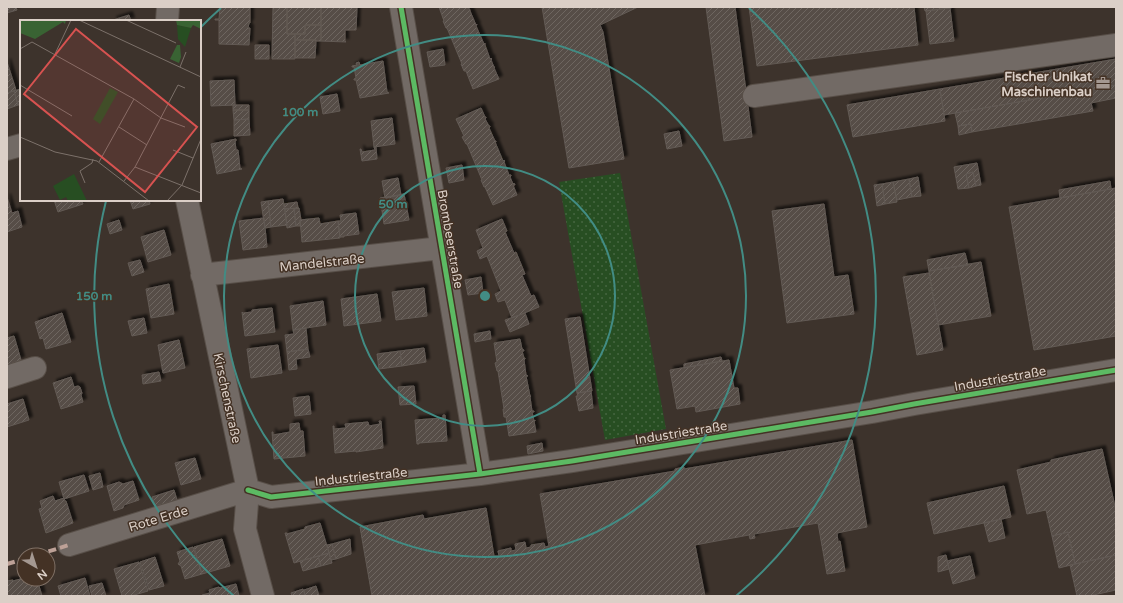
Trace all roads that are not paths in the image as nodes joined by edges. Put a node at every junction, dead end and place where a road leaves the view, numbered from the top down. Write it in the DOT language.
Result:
graph roads {
  1 [pos="168,7"];
  2 [pos="401,7"];
  3 [pos="168,20"];
  4 [pos="1116,45"];
  5 [pos="754,96"];
  6 [pos="20,144"];
  7 [pos="7,149"];
  8 [pos="187,201"];
  9 [pos="441,248"];
  10 [pos="202,275"];
  11 [pos="35,368"];
  12 [pos="1116,370"];
  13 [pos="7,377"];
  14 [pos="480,474"];
  15 [pos="248,490"];
  16 [pos="69,545"];
  17 [pos="263,596"];
  1 -- 3 [label="street"];
  2 -- 9 [label="street, Brombeerstraße"];
  4 -- 5 [label="street"];
  6 -- 7 [label="street"];
  8 -- 10 [label="street, Kirschenstraße"];
  9 -- 10 [label="street, Mandelstraße"];
  9 -- 14 [label="street, Brombeerstraße"];
  10 -- 15 [label="street, Kirschenstraße"];
  11 -- 13 [label="street"];
  12 -- 14 [label="street, Industriestraße"];
  14 -- 15 [label="street, Industriestraße"];
  15 -- 16 [label="street, Rote Erde"];
  15 -- 17 [label="street, Kirschenstraße"];
}
